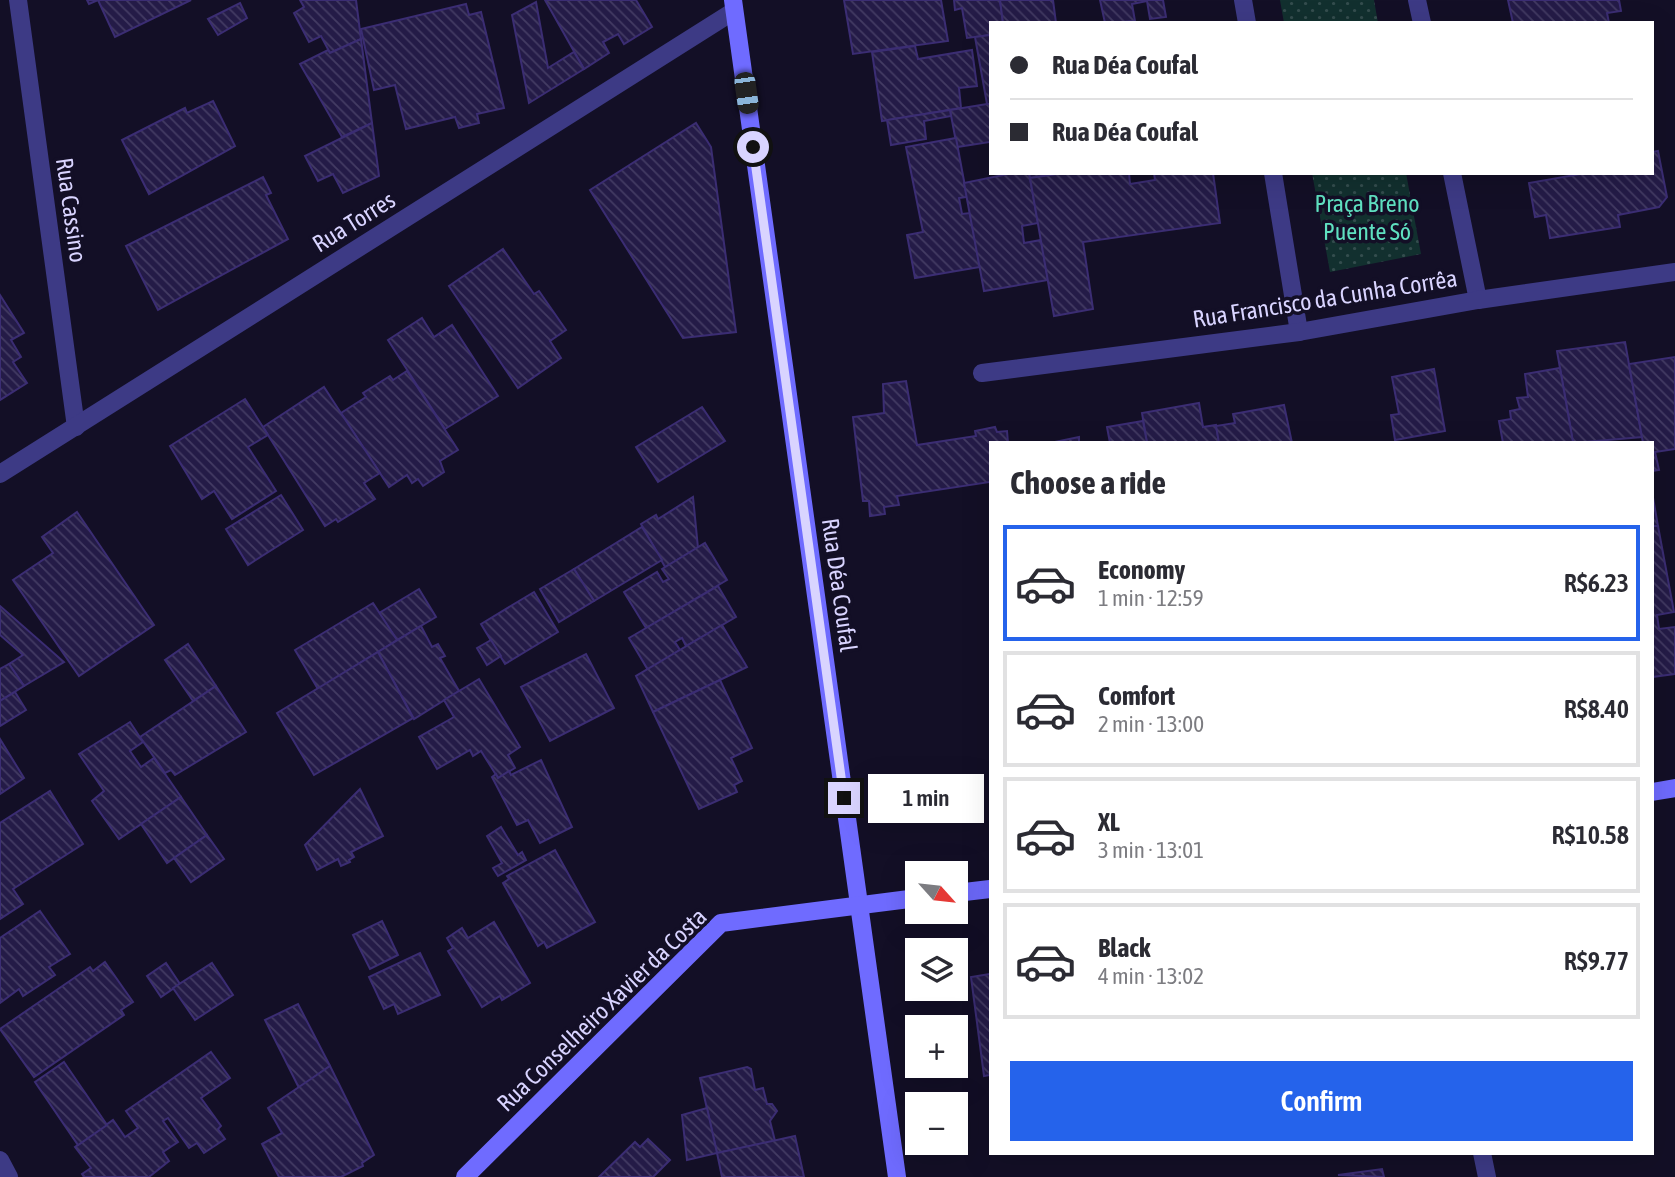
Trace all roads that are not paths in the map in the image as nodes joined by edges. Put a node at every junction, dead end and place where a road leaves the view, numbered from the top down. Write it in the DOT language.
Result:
graph roads {
  1 [pos="18,0"];
  2 [pos="1243,0"];
  3 [pos="1417,0"];
  4 [pos="734,6"];
  5 [pos="1247,21"];
  6 [pos="1422,21"];
  7 [pos="1273,175"];
  8 [pos="1452,175"];
  9 [pos="1675,272"];
  10 [pos="1478,300"];
  11 [pos="1300,332"];
  12 [pos="982,373"];
  13 [pos="76,427"];
  14 [pos="0,474"];
  15 [pos="1675,788"];
  16 [pos="1654,792"];
  17 [pos="989,889"];
  18 [pos="968,892"];
  19 [pos="905,900"];
  20 [pos="860,906"];
  21 [pos="1482,1155"];
  22 [pos="0,1160"];
  23 [pos="9,1177"];
  24 [pos="465,1177"];
  25 [pos="897,1177"];
  26 [pos="1487,1177"];
  1 -- 13 [label="street, Rua Cassino"];
  2 -- 5 [label="street"];
  3 -- 6 [label="street"];
  4 -- 13 [label="street, Rua Torres"];
  4 -- 20 [label="main road, Rua Déa Coufal"];
  7 -- 11 [label="street"];
  8 -- 10 [label="street"];
  9 -- 10 [label="street, Rua Francisco da Cunha Corrêa"];
  10 -- 11 [label="street, Rua Francisco da Cunha Corrêa"];
  11 -- 12 [label="street, Rua Francisco da Cunha Corrêa"];
  13 -- 14 [label="street, Rua Torres"];
  15 -- 16 [label="main road"];
  17 -- 18 [label="main road"];
  19 -- 20 [label="main road, Rua Conselheiro Xavier da Costa"];
  20 -- 24 [label="main road, Rua Conselheiro Xavier da Costa"];
  20 -- 25 [label="main road, Rua Déa Coufal"];
  21 -- 26 [label="street"];
  22 -- 23 [label="street"];
}
